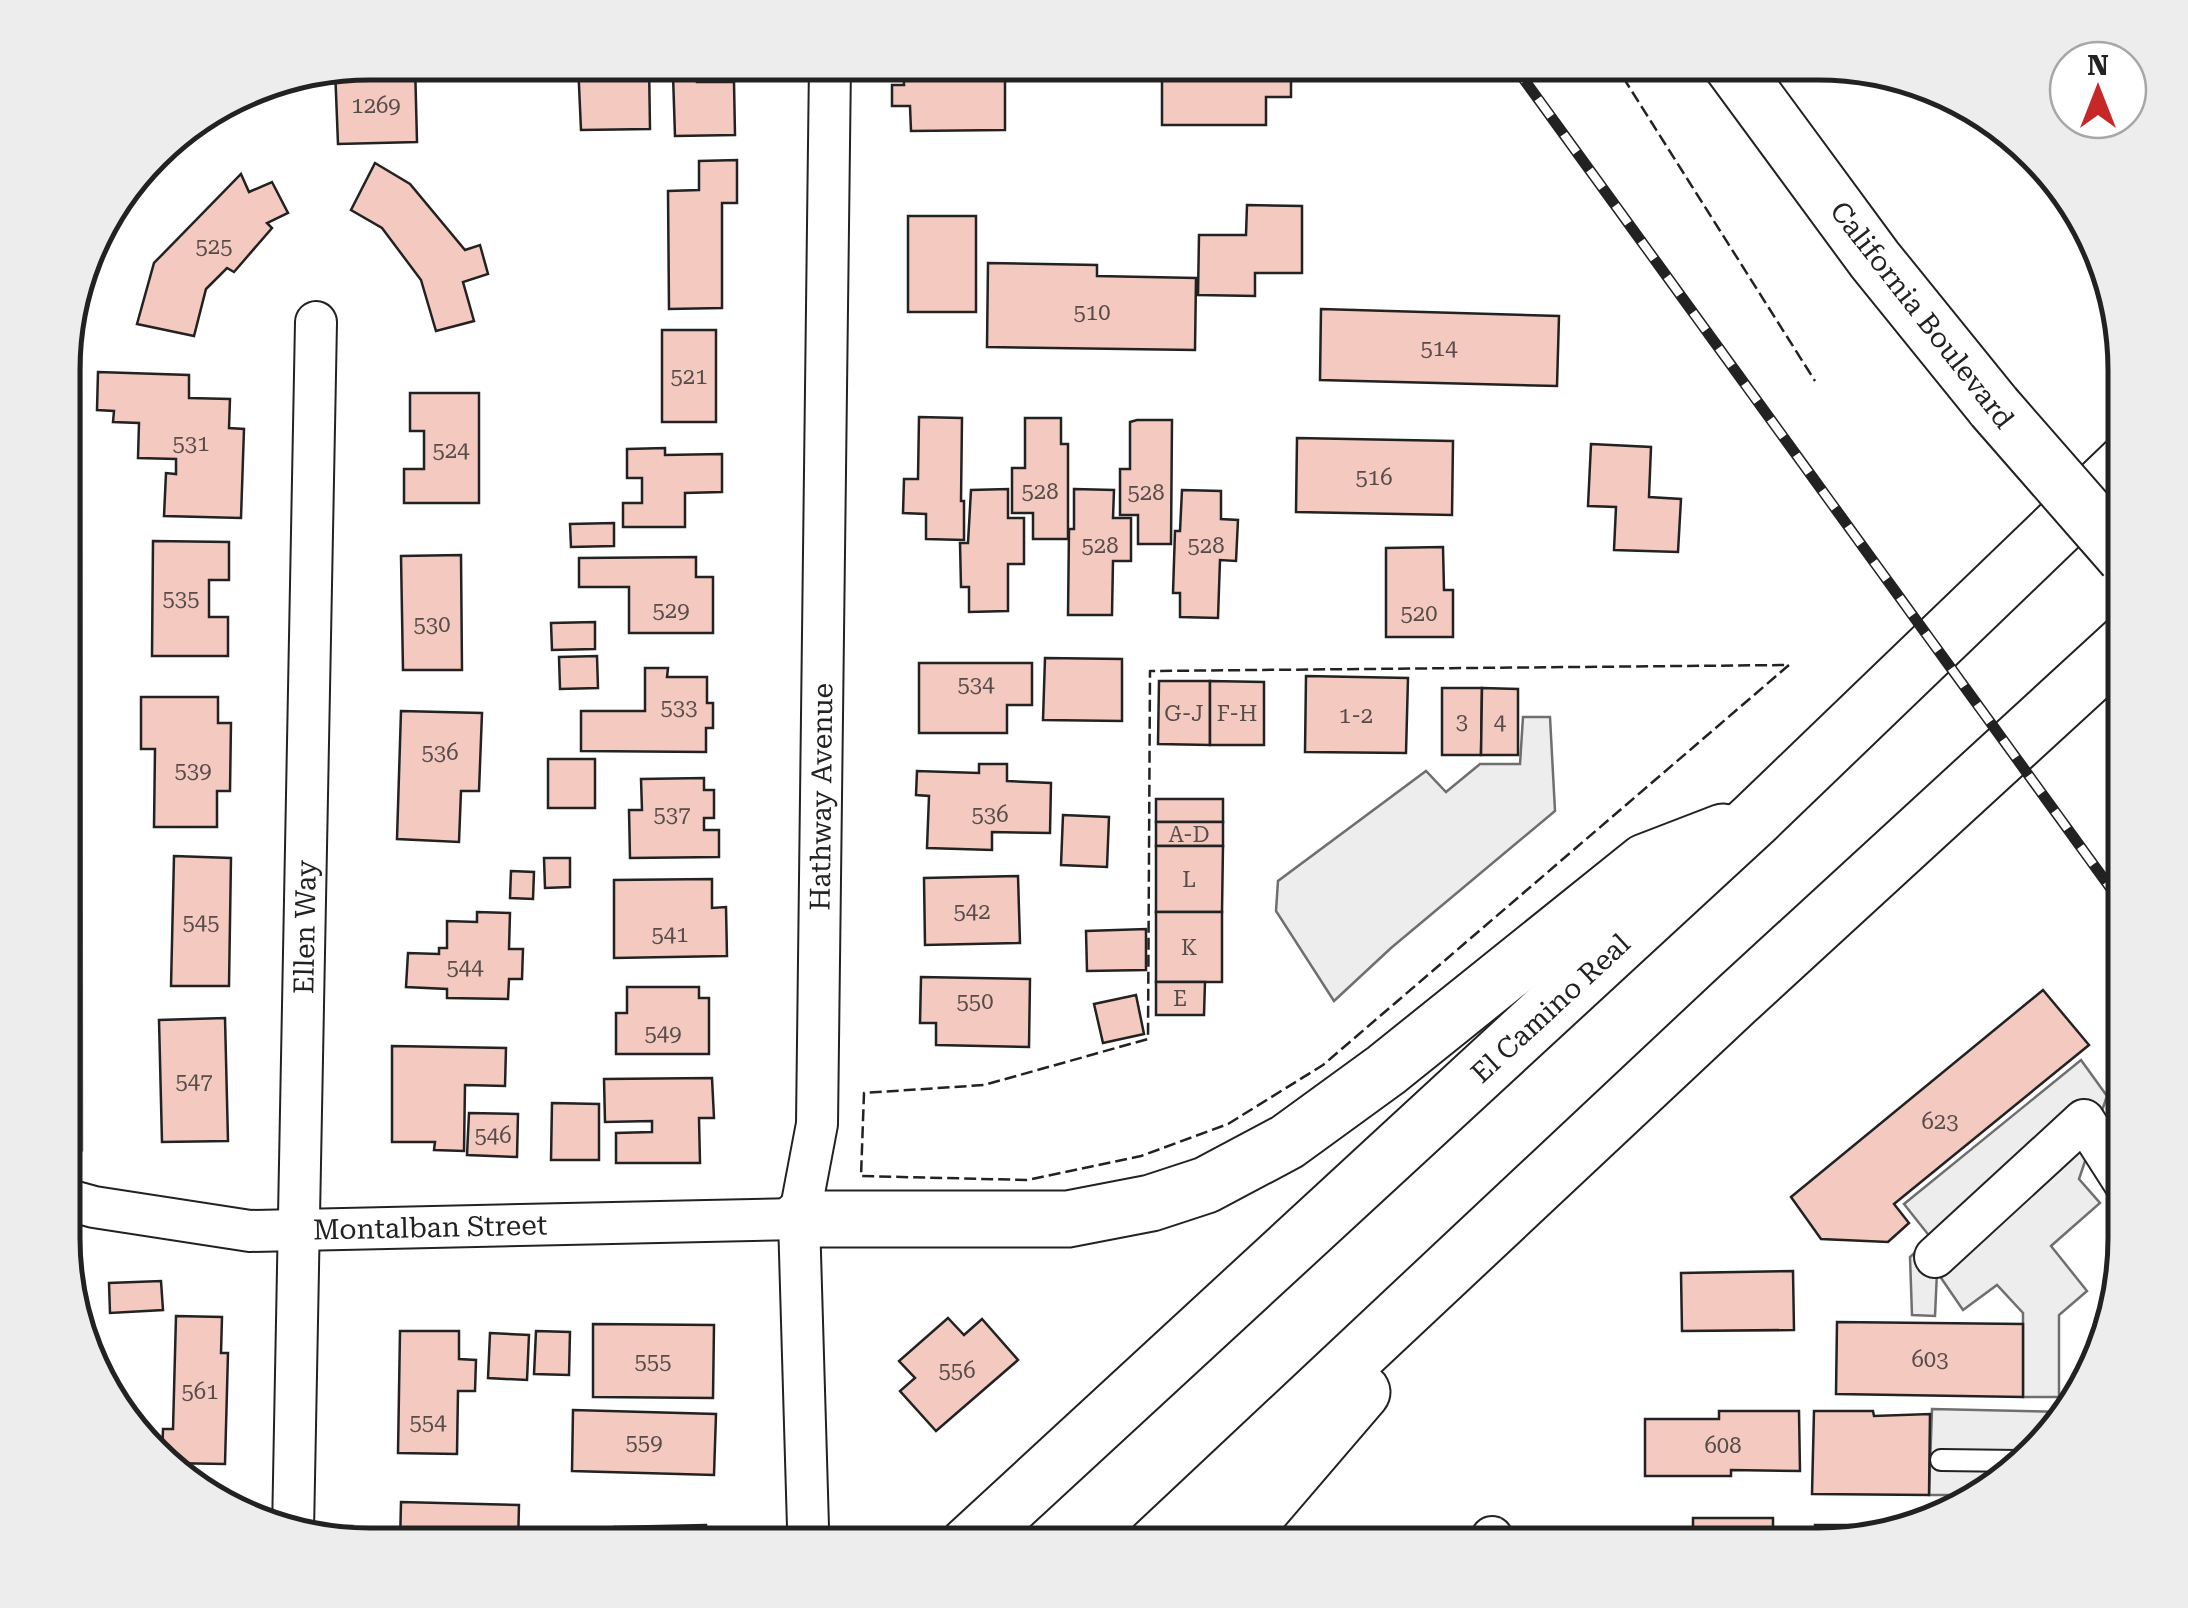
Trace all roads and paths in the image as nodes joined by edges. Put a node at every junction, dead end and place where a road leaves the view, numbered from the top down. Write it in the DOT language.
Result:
graph roads {
  1 [pos="830,80"];
  2 [pos="1743,81"];
  3 [pos="316,322"];
  4 [pos="2107,480"];
  5 [pos="2107,537"];
  6 [pos="2107,660"];
  7 [pos="1754,820"];
  8 [pos="2107,1156"];
  9 [pos="81,1203"];
  10 [pos="799,1219"];
  11 [pos="299,1231"];
  12 [pos="1472,1250"];
  13 [pos="1935,1256"];
  14 [pos="1942,1460"];
  15 [pos="2003,1461"];
  16 [pos="293,1517"];
  17 [pos="808,1527"];
  18 [pos="987,1527"];
  19 [pos="1174,1528"];
  20 [pos="1246,1528"];
  1 -- 10 [label="street, Hathway Avenue"];
  2 -- 5 [label="main road, California Boulevard, bridge"];
  3 -- 11 [label="street, Ellen Way"];
  4 -- 7 [label="main road, El Camino Real"];
  6 -- 12 [label="main road"];
  7 -- 10 [label="main road"];
  7 -- 18 [label="main road, El Camino Real"];
  8 -- 13 [label="street"];
  9 -- 11 [label="street, Montalban Street"];
  10 -- 11 [label="street, Montalban Street"];
  10 -- 17 [label="street, Hathway Avenue"];
  11 -- 16 [label="street, Ellen Way"];
  12 -- 19 [label="main road"];
  12 -- 20 [label="main road"];
  14 -- 15 [label="lane"];
}
